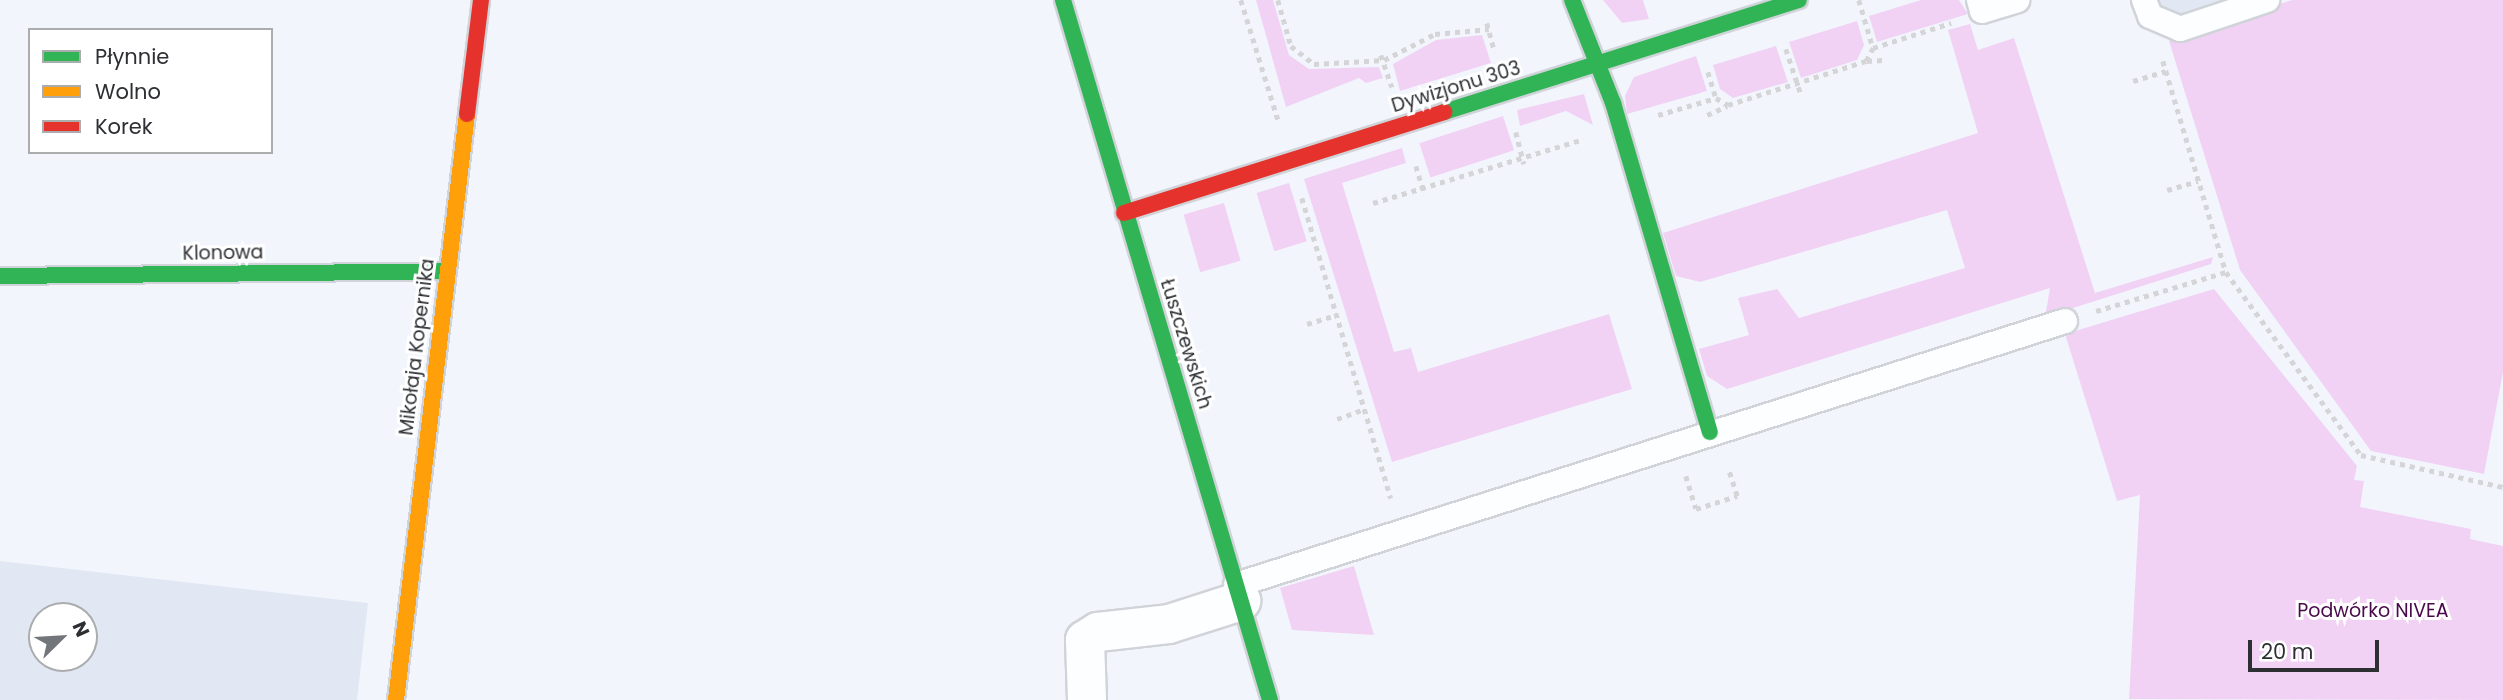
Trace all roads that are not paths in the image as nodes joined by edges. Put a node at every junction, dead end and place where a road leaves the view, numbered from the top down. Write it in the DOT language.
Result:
graph roads {
  1 [pos="481,0"];
  2 [pos="1063,0"];
  3 [pos="1572,0"];
  4 [pos="1799,0"];
  5 [pos="2017,0"];
  6 [pos="2267,0"];
  7 [pos="1980,6"];
  8 [pos="2147,8"];
  9 [pos="1594,67"];
  10 [pos="1124,213"];
  11 [pos="447,271"];
  12 [pos="0,276"];
  13 [pos="2065,321"];
  14 [pos="1710,432"];
  15 [pos="1239,593"];
  16 [pos="396,700"];
  17 [pos="1087,700"];
  18 [pos="1270,700"];
  1 -- 11 [label="street, Mikołaja Kopernika"];
  2 -- 10 [label="street, Łuszczewskich"];
  3 -- 9 [label="street"];
  4 -- 9 [label="street, Dywizjonu 303"];
  5 -- 7 [label="lane"];
  6 -- 8 [label="lane"];
  9 -- 10 [label="street, Dywizjonu 303"];
  9 -- 14 [label="street"];
  10 -- 15 [label="street, Łuszczewskich"];
  11 -- 12 [label="street, Klonowa"];
  11 -- 16 [label="street, Mikołaja Kopernika"];
  13 -- 14 [label="lane"];
  14 -- 15 [label="lane"];
  15 -- 17 [label="street"];
  15 -- 18 [label="street, Łuszczewskich"];
}
